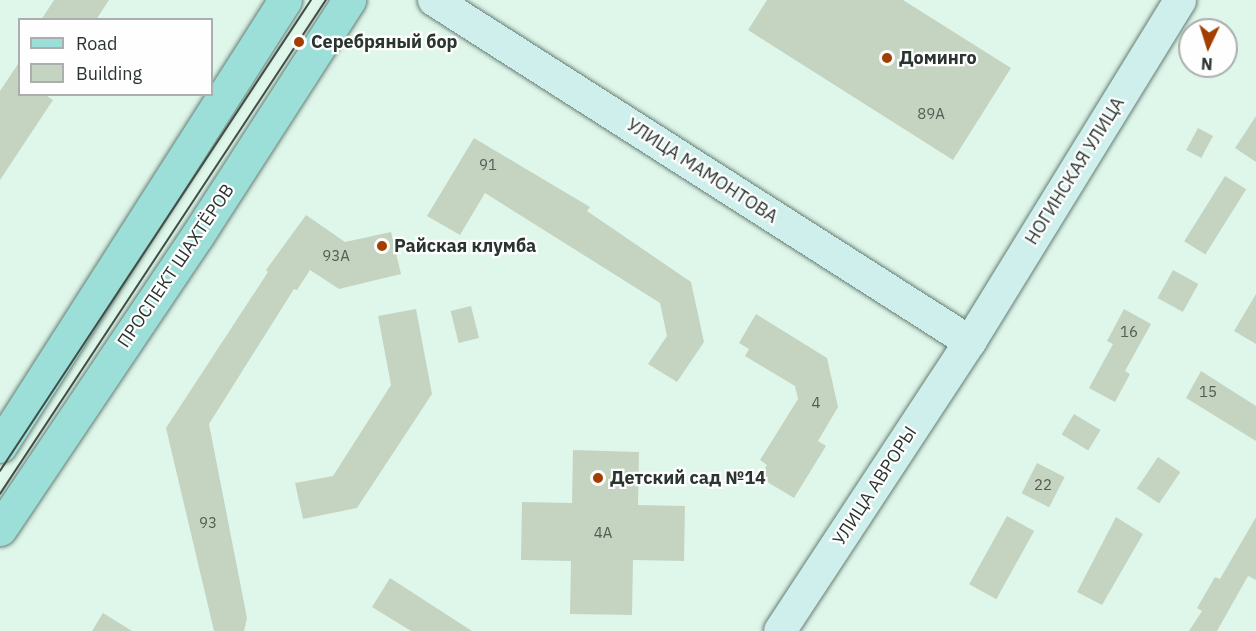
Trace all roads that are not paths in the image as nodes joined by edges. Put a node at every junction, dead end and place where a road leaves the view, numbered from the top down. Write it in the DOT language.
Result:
graph roads {
  1 [pos="285,0"];
  2 [pos="349,0"];
  3 [pos="434,0"];
  4 [pos="1180,0"];
  5 [pos="970,342"];
  6 [pos="0,446"];
  7 [pos="0,529"];
  8 [pos="780,631"];
  1 -- 6 [label="main road"];
  2 -- 7 [label="main road, ПРОСПЕКТ ШАХТЁРОВ"];
  3 -- 5 [label="street, УЛИЦА МАМОНТОВА"];
  4 -- 5 [label="street, НОГИНСКАЯ УЛИЦА"];
  5 -- 8 [label="street, УЛИЦА АВРОРЫ"];
}
